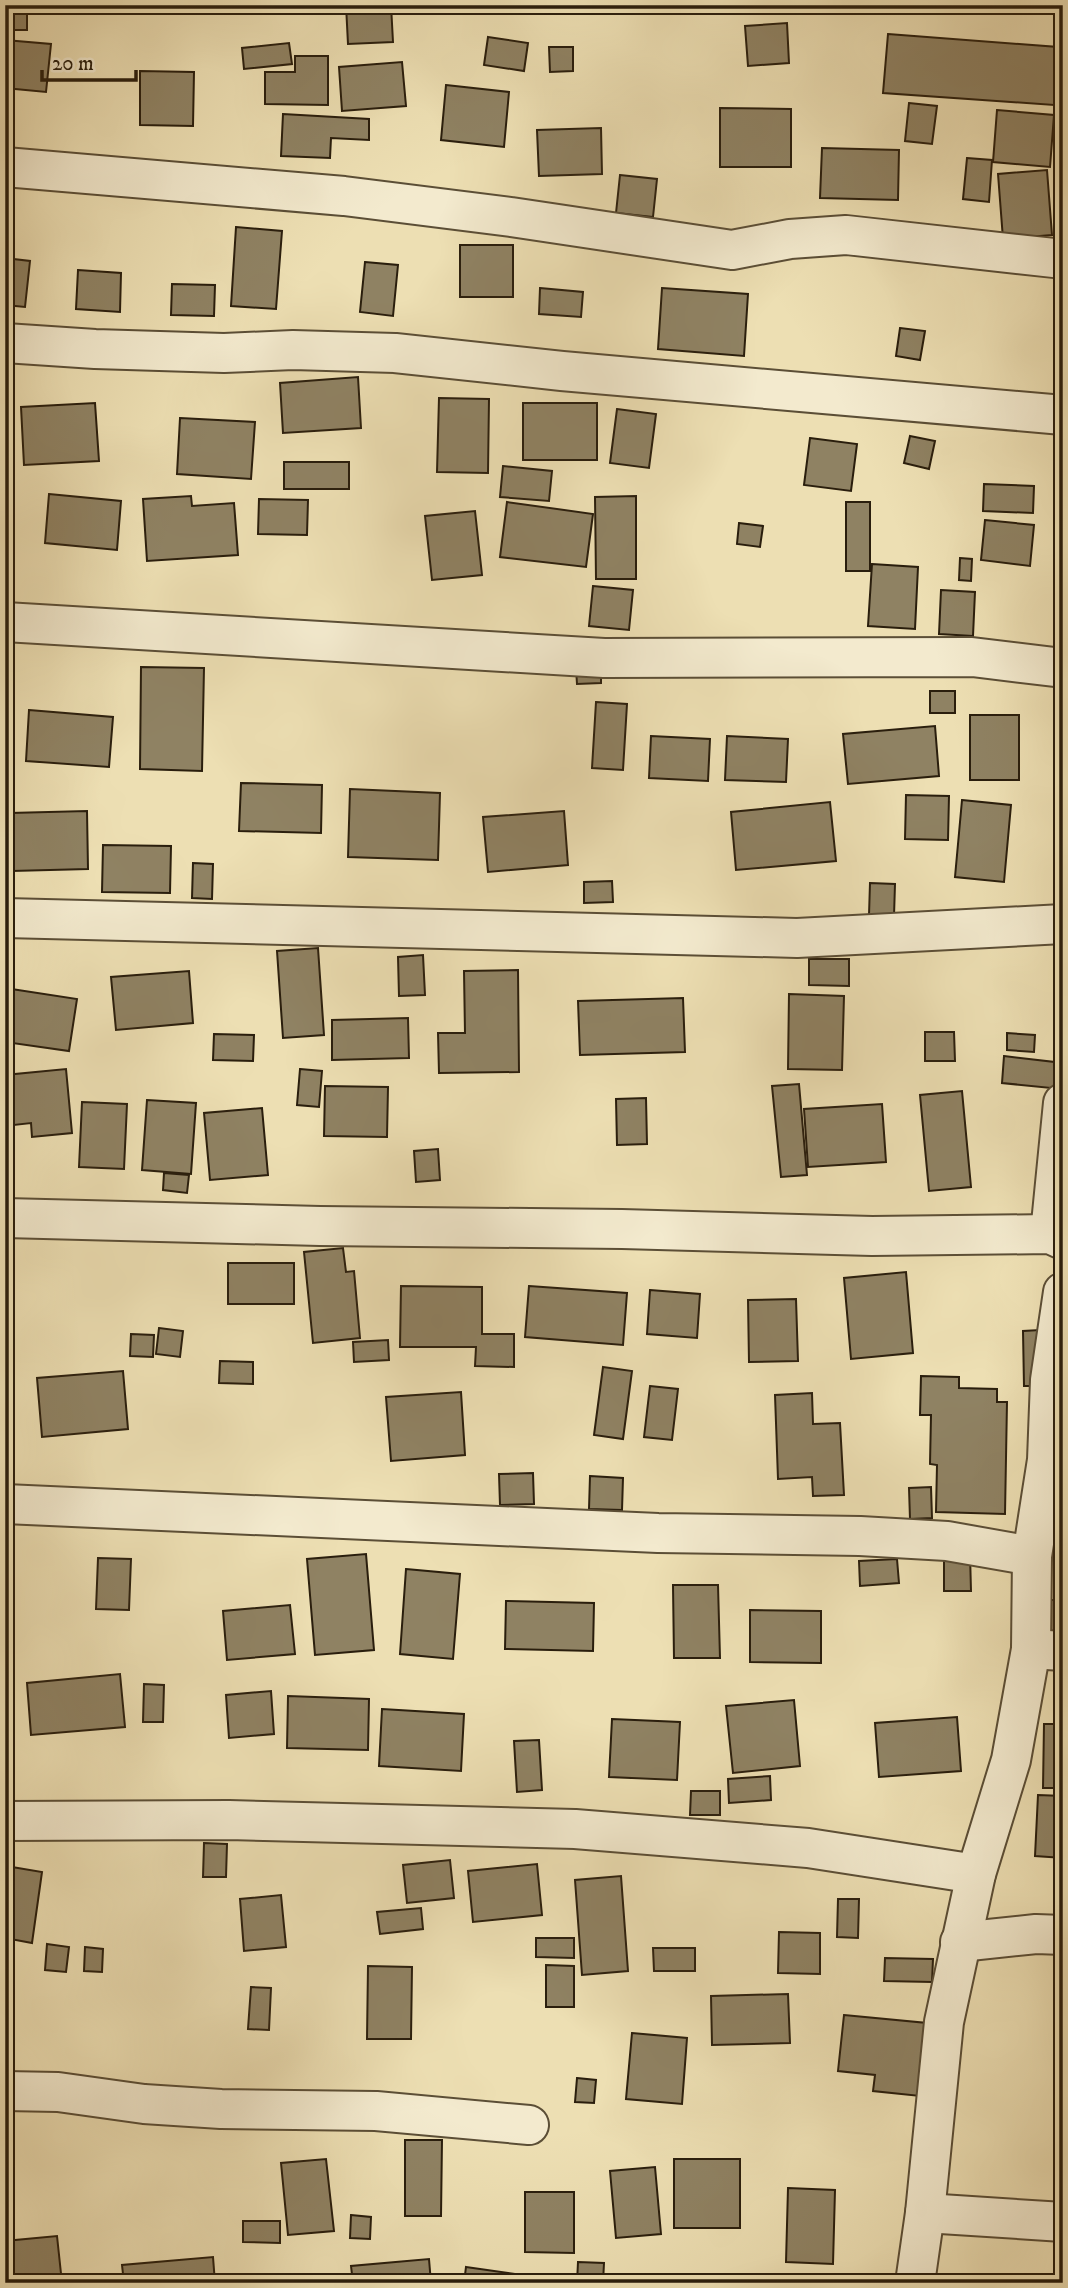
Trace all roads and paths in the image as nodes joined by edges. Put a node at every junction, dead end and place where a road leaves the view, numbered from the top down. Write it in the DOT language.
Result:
graph roads {
  1 [pos="5,167"];
  2 [pos="1063,259"];
  3 [pos="5,342"];
  4 [pos="1063,415"];
  5 [pos="5,622"];
  6 [pos="1063,668"];
  7 [pos="5,918"];
  8 [pos="1063,924"];
  9 [pos="1063,1103"];
  10 [pos="1063,1116"];
  11 [pos="5,1219"];
  12 [pos="1056,1237"];
  13 [pos="1063,1292"];
  14 [pos="1056,1380"];
  15 [pos="5,1504"];
  16 [pos="1032,1556"];
  17 [pos="1047,1650"];
  18 [pos="5,1821"];
  19 [pos="976,1874"];
  20 [pos="1063,1935"];
  21 [pos="960,1942"];
  22 [pos="5,2091"];
  23 [pos="529,2125"];
  24 [pos="925,2214"];
  25 [pos="1063,2222"];
  26 [pos="915,2283"];
  1 -- 2 [label="street"];
  3 -- 4 [label="street"];
  5 -- 6 [label="street"];
  7 -- 8 [label="street"];
  9 -- 10 [label="street"];
  10 -- 12 [label="street"];
  11 -- 12 [label="street"];
  13 -- 14 [label="street"];
  14 -- 16 [label="street"];
  15 -- 16 [label="street"];
  16 -- 17 [label="street"];
  17 -- 19 [label="street"];
  18 -- 19 [label="street"];
  19 -- 21 [label="street"];
  20 -- 21 [label="street"];
  21 -- 24 [label="street"];
  22 -- 23 [label="street"];
  24 -- 25 [label="street"];
  24 -- 26 [label="street"];
}
